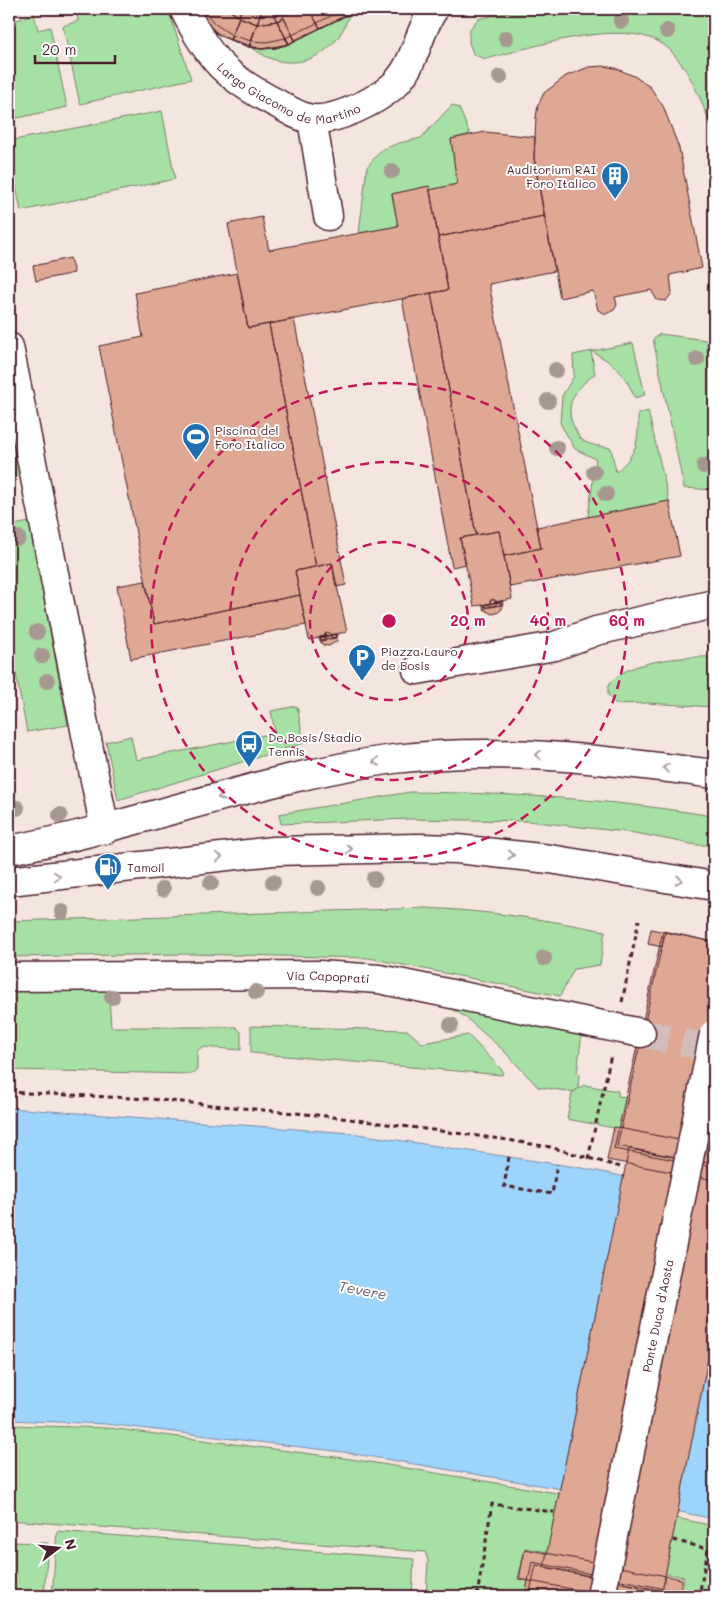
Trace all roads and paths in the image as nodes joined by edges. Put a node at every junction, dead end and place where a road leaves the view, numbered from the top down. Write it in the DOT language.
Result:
graph roads {
  1 [pos="184,9"];
  2 [pos="434,9"];
  3 [pos="312,119"];
  4 [pos="328,216"];
  5 [pos="9,347"];
  6 [pos="714,604"];
  7 [pos="417,670"];
  8 [pos="714,774"];
  9 [pos="105,830"];
  10 [pos="9,850"];
  11 [pos="9,881"];
  12 [pos="714,886"];
  13 [pos="639,920"];
  14 [pos="9,977"];
  15 [pos="623,998"];
  16 [pos="641,1033"];
  17 [pos="714,1034"];
  18 [pos="610,1062"];
  19 [pos="9,1092"];
  20 [pos="509,1157"];
  21 [pos="588,1158"];
  22 [pos="557,1164"];
  23 [pos="624,1168"];
  24 [pos="554,1512"];
  25 [pos="673,1540"];
  26 [pos="477,1596"];
  27 [pos="600,1596"];
  28 [pos="699,1596"];
  1 -- 3 [label="main road, Largo Giacomo de Martino"];
  2 -- 3 [label="main road, Largo Giacomo de Martino"];
  3 -- 4 [label="main road"];
  5 -- 9 [label="main road"];
  6 -- 7 [label="main road"];
  8 -- 9 [label="main road, one-way"];
  9 -- 10 [label="main road"];
  11 -- 12 [label="main road, one-way"];
  13 -- 15 [label="path"];
  14 -- 16 [label="main road, Via Capoprati"];
  17 -- 27 [label="main road, Ponte Duca d'Aosta, bridge"];
  18 -- 21 [label="path"];
  19 -- 21 [label="path"];
  20 -- 22 [label="path"];
  21 -- 23 [label="path"];
  24 -- 26 [label="path"];
  25 -- 28 [label="path"];
}
